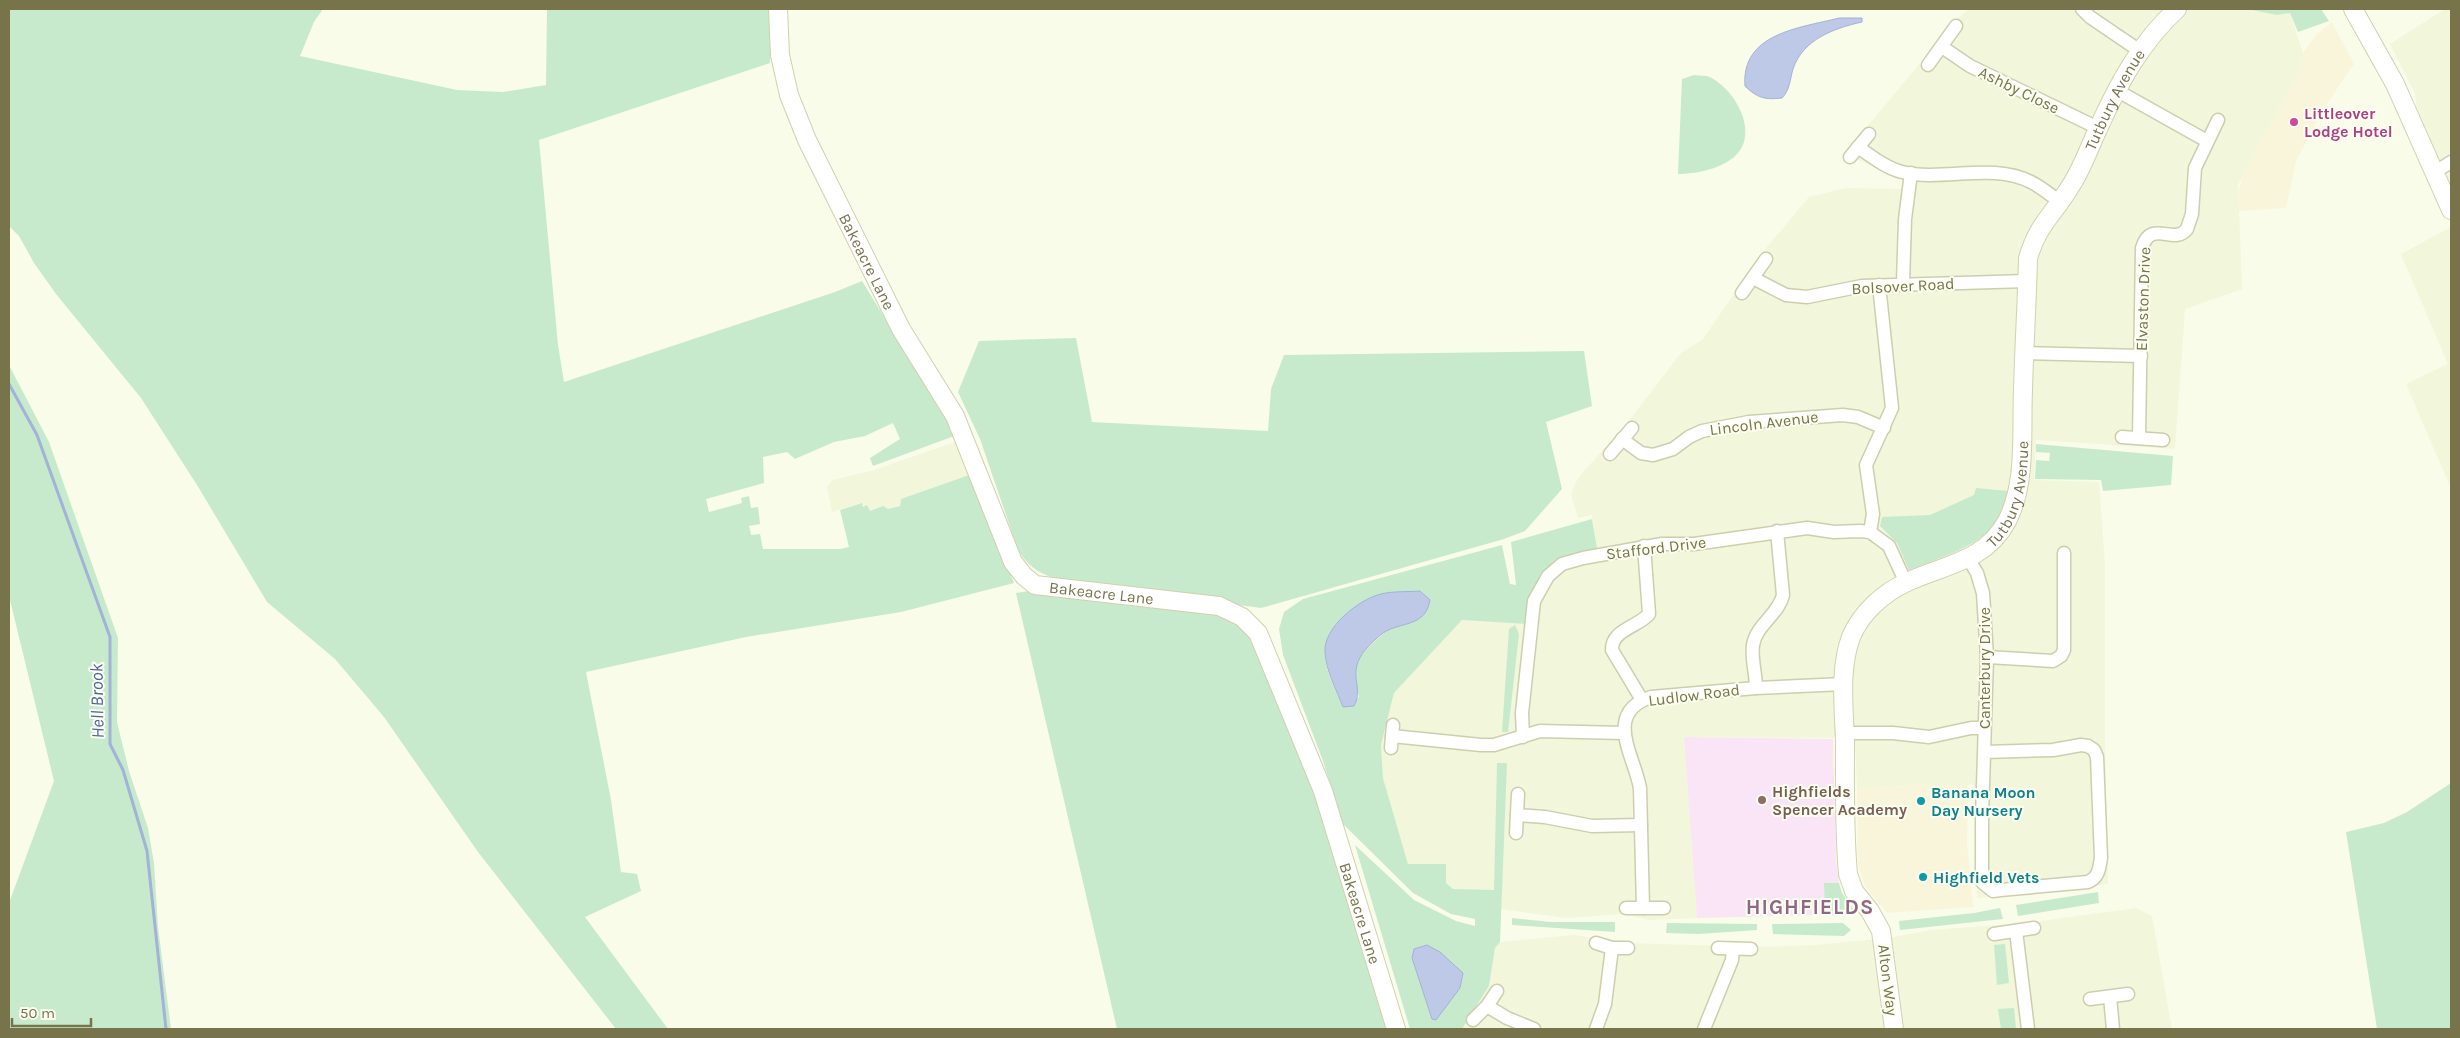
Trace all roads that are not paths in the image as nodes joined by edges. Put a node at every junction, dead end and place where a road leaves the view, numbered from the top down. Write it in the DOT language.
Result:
graph roads {
  1 [pos="778,9"];
  2 [pos="2082,9"];
  3 [pos="2177,9"];
  4 [pos="2353,9"];
  5 [pos="1956,26"];
  6 [pos="1942,47"];
  7 [pos="2140,51"];
  8 [pos="1928,65"];
  9 [pos="2116,90"];
  10 [pos="2218,120"];
  11 [pos="2098,128"];
  12 [pos="1869,134"];
  13 [pos="2207,141"];
  14 [pos="1858,147"];
  15 [pos="1850,157"];
  16 [pos="2451,162"];
  17 [pos="2435,172"];
  18 [pos="1911,174"];
  19 [pos="2060,202"];
  20 [pos="2451,210"];
  21 [pos="1766,258"];
  22 [pos="1753,278"];
  23 [pos="2028,281"];
  24 [pos="1902,283"];
  25 [pos="1879,285"];
  26 [pos="1742,293"];
  27 [pos="2024,353"];
  28 [pos="2141,356"];
  29 [pos="1632,428"];
  30 [pos="1884,428"];
  31 [pos="2122,437"];
  32 [pos="2139,438"];
  33 [pos="1622,439"];
  34 [pos="2163,440"];
  35 [pos="1610,454"];
  36 [pos="1777,531"];
  37 [pos="1870,532"];
  38 [pos="1644,546"];
  39 [pos="2064,553"];
  40 [pos="1968,558"];
  41 [pos="1906,582"];
  42 [pos="1987,657"];
  43 [pos="1844,684"];
  44 [pos="1756,688"];
  45 [pos="1642,700"];
  46 [pos="1984,728"];
  47 [pos="1623,733"];
  48 [pos="1845,733"];
  49 [pos="1392,736"];
  50 [pos="1523,737"];
  51 [pos="1984,752"];
  52 [pos="1518,794"];
  53 [pos="1518,815"];
  54 [pos="1641,825"];
  55 [pos="1516,833"];
  56 [pos="1626,908"];
  57 [pos="1643,908"];
  58 [pos="1664,908"];
  59 [pos="2034,928"];
  60 [pos="1881,931"];
  61 [pos="2016,931"];
  62 [pos="1994,934"];
  63 [pos="1596,943"];
  64 [pos="1612,948"];
  65 [pos="1628,948"];
  66 [pos="1718,948"];
  67 [pos="1733,949"];
  68 [pos="1751,949"];
  69 [pos="1497,991"];
  70 [pos="2128,994"];
  71 [pos="2110,997"];
  72 [pos="2090,999"];
  73 [pos="1487,1006"];
  74 [pos="1473,1020"];
  75 [pos="1601,1028"];
  76 [pos="1396,1029"];
  77 [pos="1534,1029"];
  78 [pos="1704,1029"];
  79 [pos="1894,1029"];
  80 [pos="2028,1029"];
  81 [pos="2114,1029"];
  1 -- 76 [label="street, Bakeacre Lane"];
  2 -- 7 [label="street"];
  3 -- 7 [label="street, Tutbury Avenue"];
  4 -- 17 [label="street"];
  5 -- 6 [label="street"];
  6 -- 8 [label="street"];
  6 -- 11 [label="street, Ashby Close"];
  7 -- 9 [label="street, Tutbury Avenue"];
  9 -- 11 [label="street, Tutbury Avenue"];
  9 -- 13 [label="street"];
  10 -- 13 [label="street, Elvaston Drive"];
  11 -- 19 [label="street, Tutbury Avenue"];
  12 -- 14 [label="street"];
  13 -- 28 [label="street, Elvaston Drive"];
  14 -- 15 [label="street"];
  14 -- 18 [label="street"];
  16 -- 17 [label="street"];
  17 -- 20 [label="street"];
  18 -- 19 [label="street"];
  18 -- 24 [label="street"];
  19 -- 23 [label="street, Tutbury Avenue"];
  21 -- 22 [label="street"];
  22 -- 25 [label="street, Bolsover Road"];
  22 -- 26 [label="street"];
  23 -- 24 [label="street, Bolsover Road"];
  23 -- 27 [label="street, Tutbury Avenue"];
  24 -- 25 [label="street, Bolsover Road"];
  25 -- 30 [label="street"];
  27 -- 28 [label="street"];
  27 -- 40 [label="street, Tutbury Avenue"];
  28 -- 32 [label="street, Elvaston Drive"];
  29 -- 33 [label="street"];
  30 -- 33 [label="street, Lincoln Avenue"];
  30 -- 37 [label="street"];
  31 -- 32 [label="street"];
  32 -- 34 [label="street"];
  33 -- 35 [label="street"];
  36 -- 37 [label="street, Stafford Drive"];
  36 -- 38 [label="street, Stafford Drive"];
  36 -- 44 [label="street"];
  37 -- 41 [label="street"];
  38 -- 45 [label="street"];
  38 -- 50 [label="street, Stafford Drive"];
  39 -- 42 [label="street"];
  40 -- 41 [label="street, Tutbury Avenue"];
  40 -- 42 [label="street, Canterbury Drive"];
  41 -- 43 [label="street, Tutbury Avenue"];
  42 -- 46 [label="street, Canterbury Drive"];
  43 -- 44 [label="street, Ludlow Road"];
  43 -- 48 [label="street, Tutbury Avenue"];
  44 -- 45 [label="street, Ludlow Road"];
  45 -- 47 [label="street, Ludlow Road"];
  46 -- 48 [label="street"];
  46 -- 51 [label="street, Canterbury Drive"];
  47 -- 50 [label="street"];
  47 -- 54 [label="street"];
  48 -- 60 [label="street, Tutbury Avenue"];
  49 -- 50 [label="street"];
  51 -- 51 [label="street, Canterbury Drive"];
  52 -- 53 [label="street"];
  53 -- 54 [label="street"];
  53 -- 55 [label="street"];
  54 -- 57 [label="street"];
  56 -- 57 [label="street"];
  57 -- 58 [label="street"];
  59 -- 61 [label="street"];
  60 -- 79 [label="street, Alton Way"];
  61 -- 62 [label="street"];
  61 -- 80 [label="street"];
  63 -- 64 [label="street"];
  64 -- 65 [label="street"];
  64 -- 75 [label="street"];
  66 -- 67 [label="street"];
  67 -- 68 [label="street"];
  67 -- 78 [label="street"];
  69 -- 73 [label="street"];
  70 -- 71 [label="street"];
  71 -- 72 [label="street"];
  71 -- 81 [label="street"];
  73 -- 74 [label="street"];
  73 -- 77 [label="street"];
}
